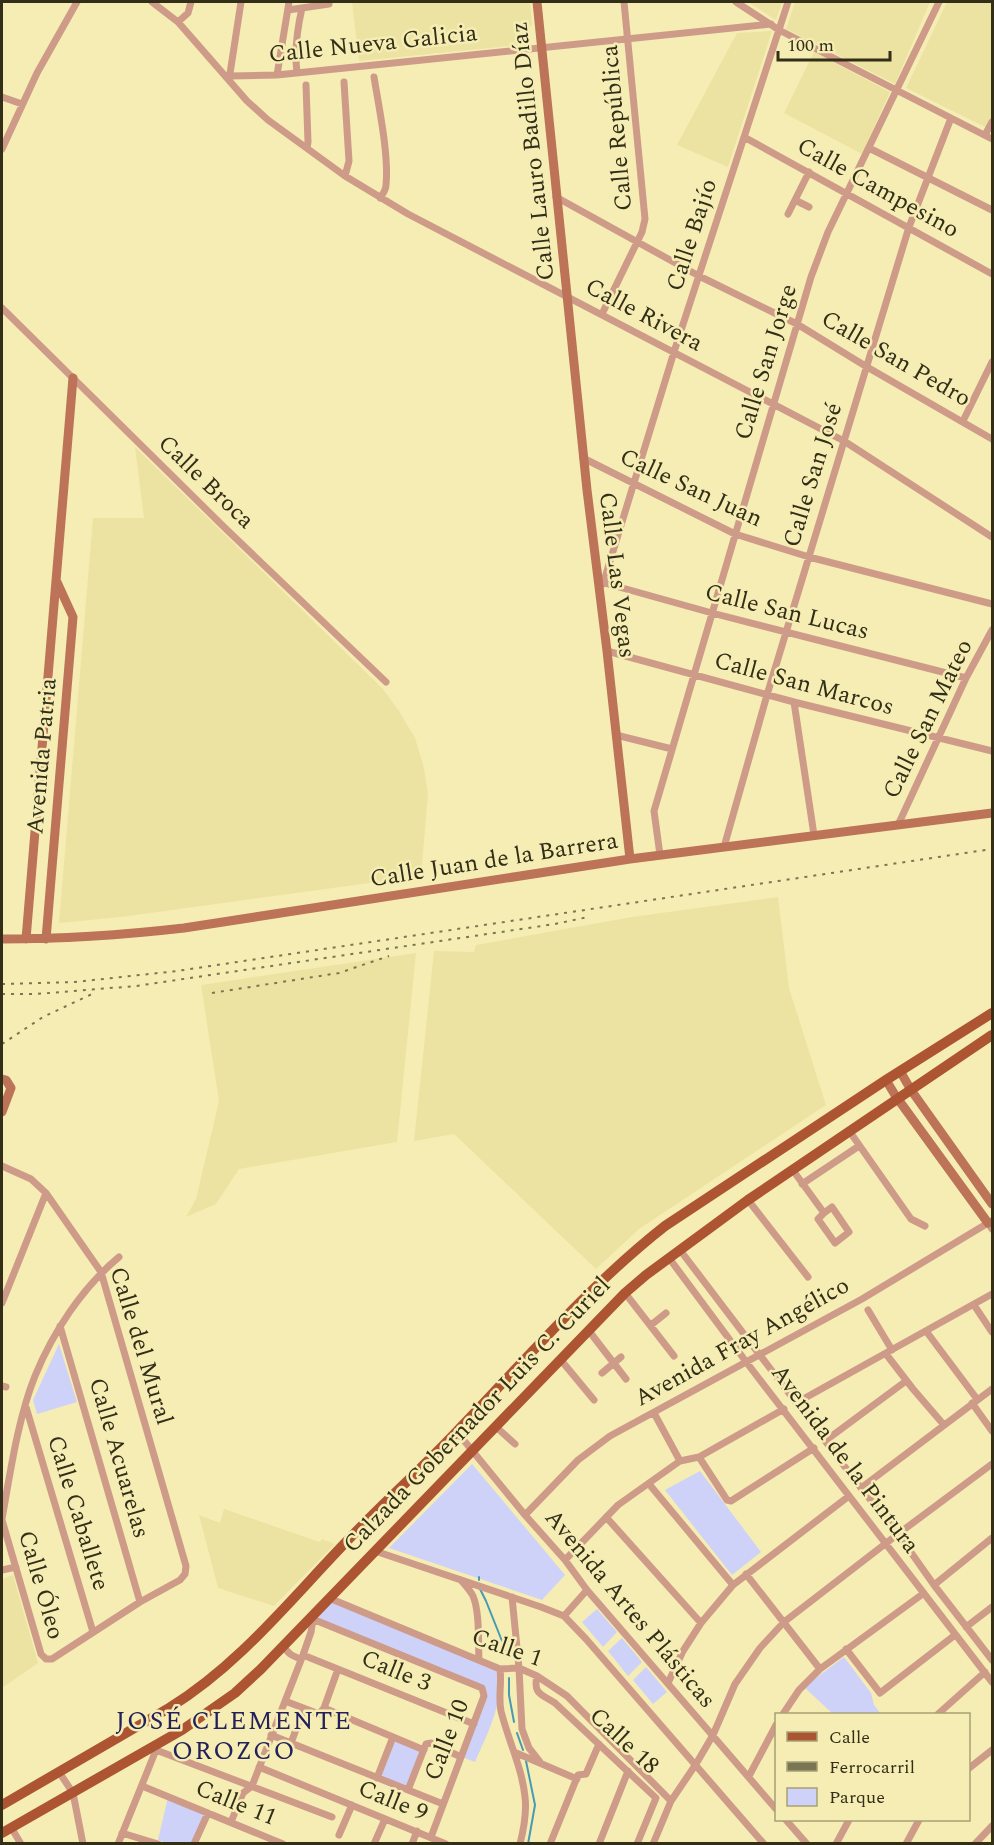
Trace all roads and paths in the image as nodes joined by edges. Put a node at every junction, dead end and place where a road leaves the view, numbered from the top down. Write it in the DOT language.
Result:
graph roads {
  1 [pos="77,2"];
  2 [pos="152,2"];
  3 [pos="191,2"];
  4 [pos="241,2"];
  5 [pos="290,2"];
  6 [pos="329,2"];
  7 [pos="537,2"];
  8 [pos="624,2"];
  9 [pos="736,2"];
  10 [pos="788,2"];
  11 [pos="939,2"];
  12 [pos="302,9"];
  13 [pos="288,10"];
  14 [pos="178,22"];
  15 [pos="771,24"];
  16 [pos="779,30"];
  17 [pos="628,38"];
  18 [pos="542,47"];
  19 [pos="297,72"];
  20 [pos="277,75"];
  21 [pos="230,78"];
  22 [pos="374,78"];
  23 [pos="344,82"];
  24 [pos="306,85"];
  25 [pos="897,90"];
  26 [pos="2,97"];
  27 [pos="22,104"];
  28 [pos="951,118"];
  29 [pos="993,122"];
  30 [pos="744,137"];
  31 [pos="989,137"];
  32 [pos="307,148"];
  33 [pos="869,148"];
  34 [pos="2,149"];
  35 [pos="809,172"];
  36 [pos="345,176"];
  37 [pos="928,178"];
  38 [pos="847,193"];
  39 [pos="556,197"];
  40 [pos="380,198"];
  41 [pos="795,200"];
  42 [pos="808,207"];
  43 [pos="993,210"];
  44 [pos="788,214"];
  45 [pos="909,227"];
  46 [pos="637,242"];
  47 [pos="993,274"];
  48 [pos="699,276"];
  49 [pos="567,297"];
  50 [pos="2,308"];
  51 [pos="602,314"];
  52 [pos="797,324"];
  53 [pos="674,352"];
  54 [pos="993,362"];
  55 [pos="867,367"];
  56 [pos="73,378"];
  57 [pos="773,405"];
  58 [pos="963,421"];
  59 [pos="993,439"];
  60 [pos="844,441"];
  61 [pos="583,458"];
  62 [pos="633,483"];
  63 [pos="735,534"];
  64 [pos="993,537"];
  65 [pos="809,556"];
  66 [pos="56,580"];
  67 [pos="601,582"];
  68 [pos="993,604"];
  69 [pos="712,613"];
  70 [pos="993,630"];
  71 [pos="786,632"];
  72 [pos="607,651"];
  73 [pos="694,675"];
  74 [pos="966,678"];
  75 [pos="386,682"];
  76 [pos="767,695"];
  77 [pos="794,702"];
  78 [pos="616,735"];
  79 [pos="938,739"];
  80 [pos="672,749"];
  81 [pos="993,752"];
  82 [pos="993,813"];
  83 [pos="898,825"];
  84 [pos="814,835"];
  85 [pos="724,847"];
  86 [pos="660,855"];
  87 [pos="630,859"];
  88 [pos="2,939"];
  89 [pos="26,939"];
  90 [pos="46,939"];
  91 [pos="993,1013"];
  92 [pos="993,1035"];
  93 [pos="900,1071"];
  94 [pos="2,1079"];
  95 [pos="886,1080"];
  96 [pos="911,1090"];
  97 [pos="898,1098"];
  98 [pos="2,1112"];
  99 [pos="850,1131"];
  100 [pos="859,1146"];
  101 [pos="2,1166"];
  102 [pos="792,1169"];
  103 [pos="802,1184"];
  104 [pos="989,1192"];
  105 [pos="46,1193"];
  106 [pos="748,1200"];
  107 [pos="974,1203"];
  108 [pos="993,1204"];
  109 [pos="824,1213"];
  110 [pos="991,1225"];
  111 [pos="925,1226"];
  112 [pos="680,1250"];
  113 [pos="119,1257"];
  114 [pos="669,1258"];
  115 [pos="101,1272"];
  116 [pos="808,1277"];
  117 [pos="625,1293"];
  118 [pos="993,1294"];
  119 [pos="2,1303"];
  120 [pos="974,1305"];
  121 [pos="868,1310"];
  122 [pos="666,1313"];
  123 [pos="651,1325"];
  124 [pos="60,1326"];
  125 [pos="589,1331"];
  126 [pos="926,1331"];
  127 [pos="993,1332"];
  128 [pos="889,1352"];
  129 [pos="759,1355"];
  130 [pos="674,1356"];
  131 [pos="621,1357"];
  132 [pos="560,1359"];
  133 [pos="747,1362"];
  134 [pos="614,1363"];
  135 [pos="602,1373"];
  136 [pos="626,1379"];
  137 [pos="906,1381"];
  138 [pos="993,1389"];
  139 [pos="594,1400"];
  140 [pos="975,1401"];
  141 [pos="796,1403"];
  142 [pos="26,1405"];
  143 [pos="784,1409"];
  144 [pos="654,1413"];
  145 [pos="944,1425"];
  146 [pos="495,1426"];
  147 [pos="993,1431"];
  148 [pos="457,1432"];
  149 [pos="825,1441"];
  150 [pos="515,1444"];
  151 [pos="814,1448"];
  152 [pos="471,1450"];
  153 [pos="699,1457"];
  154 [pos="680,1461"];
  155 [pos="993,1464"];
  156 [pos="649,1484"];
  157 [pos="861,1488"];
  158 [pos="849,1496"];
  159 [pos="525,1515"];
  160 [pos="606,1517"];
  161 [pos="2,1520"];
  162 [pos="898,1534"];
  163 [pos="993,1538"];
  164 [pos="886,1543"];
  165 [pos="375,1551"];
  166 [pos="565,1560"];
  167 [pos="16,1567"];
  168 [pos="2,1570"];
  169 [pos="746,1574"];
  170 [pos="461,1580"];
  171 [pos="733,1585"];
  172 [pos="934,1585"];
  173 [pos="587,1590"];
  174 [pos="924,1593"];
  175 [pos="512,1597"];
  176 [pos="329,1598"];
  177 [pos="140,1602"];
  178 [pos="993,1607"];
  179 [pos="564,1616"];
  180 [pos="311,1619"];
  181 [pos="784,1622"];
  182 [pos="701,1623"];
  183 [pos="966,1627"];
  184 [pos="93,1632"];
  185 [pos="955,1635"];
  186 [pos="283,1645"];
  187 [pos="846,1649"];
  188 [pos="302,1657"];
  189 [pos="479,1660"];
  190 [pos="993,1660"];
  191 [pos="519,1668"];
  192 [pos="338,1669"];
  193 [pos="500,1669"];
  194 [pos="820,1669"];
  195 [pos="986,1672"];
  196 [pos="537,1676"];
  197 [pos="993,1682"];
  198 [pos="668,1683"];
  199 [pos="484,1691"];
  200 [pos="285,1701"];
  201 [pos="304,1708"];
  202 [pos="324,1708"];
  203 [pos="784,1713"];
  204 [pos="939,1713"];
  205 [pos="474,1724"];
  206 [pos="775,1729"];
  207 [pos="713,1735"];
  208 [pos="271,1736"];
  209 [pos="393,1737"];
  210 [pos="291,1743"];
  211 [pos="599,1744"];
  212 [pos="425,1747"];
  213 [pos="993,1750"];
  214 [pos="514,1752"];
  215 [pos="461,1757"];
  216 [pos="540,1762"];
  217 [pos="696,1764"];
  218 [pos="259,1767"];
  219 [pos="970,1768"];
  220 [pos="628,1771"];
  221 [pos="59,1772"];
  222 [pos="749,1776"];
  223 [pos="377,1778"];
  224 [pos="577,1779"];
  225 [pos="142,1786"];
  226 [pos="252,1786"];
  227 [pos="408,1790"];
  228 [pos="73,1792"];
  229 [pos="671,1801"];
  230 [pos="443,1804"];
  231 [pos="2,1805"];
  232 [pos="352,1805"];
  233 [pos="775,1807"];
  234 [pos="208,1813"];
  235 [pos="332,1817"];
  236 [pos="385,1819"];
  237 [pos="787,1821"];
  238 [pos="848,1821"];
  239 [pos="918,1821"];
  240 [pos="231,1822"];
  241 [pos="993,1826"];
  242 [pos="6,1830"];
  243 [pos="417,1832"];
  244 [pos="123,1833"];
  245 [pos="339,1835"];
  246 [pos="430,1837"];
  247 [pos="21,1844"];
  248 [pos="83,1844"];
  249 [pos="118,1844"];
  250 [pos="158,1844"];
  251 [pos="194,1844"];
  252 [pos="283,1844"];
  253 [pos="374,1844"];
  254 [pos="412,1844"];
  255 [pos="446,1844"];
  256 [pos="520,1844"];
  257 [pos="550,1844"];
  258 [pos="599,1844"];
  259 [pos="638,1844"];
  260 [pos="653,1844"];
  261 [pos="764,1844"];
  262 [pos="807,1844"];
  263 [pos="836,1844"];
  264 [pos="906,1844"];
  265 [pos="975,1844"];
  1 -- 27 [label="street"];
  2 -- 14 [label="street, Calle Rivera"];
  3 -- 14 [label="street"];
  4 -- 21 [label="street"];
  5 -- 13 [label="street"];
  6 -- 12 [label="street"];
  7 -- 18 [label="street, Calle Lauro Badillo Díaz"];
  8 -- 17 [label="street, Calle República"];
  9 -- 15 [label="street"];
  10 -- 16 [label="street, Calle Bajío"];
  11 -- 25 [label="street, Calle San Jorge"];
  12 -- 13 [label="street"];
  12 -- 19 [label="street"];
  13 -- 20 [label="street"];
  14 -- 21 [label="street, Calle Rivera"];
  15 -- 16 [label="street"];
  15 -- 17 [label="street, Calle Nueva Galicia"];
  16 -- 25 [label="street"];
  16 -- 30 [label="street, Calle Bajío"];
  17 -- 18 [label="street, Calle Nueva Galicia"];
  17 -- 46 [label="street, Calle República"];
  18 -- 19 [label="street, Calle Nueva Galicia"];
  18 -- 39 [label="street, Calle Lauro Badillo Díaz"];
  19 -- 20 [label="street, Calle Nueva Galicia"];
  20 -- 21 [label="street, Calle Nueva Galicia"];
  21 -- 32 [label="street, Calle Rivera"];
  22 -- 40 [label="street"];
  23 -- 36 [label="street"];
  24 -- 32 [label="street"];
  25 -- 28 [label="street"];
  25 -- 33 [label="street, Calle San Jorge"];
  26 -- 27 [label="street"];
  27 -- 34 [label="street"];
  28 -- 31 [label="street"];
  28 -- 37 [label="street, Calle San José"];
  29 -- 31 [label="street"];
  30 -- 35 [label="street, Calle Campesino"];
  30 -- 48 [label="street, Calle Bajío"];
  32 -- 36 [label="street, Calle Rivera"];
  33 -- 37 [label="street"];
  33 -- 38 [label="street, Calle San Jorge"];
  35 -- 38 [label="street, Calle Campesino"];
  35 -- 41 [label="street"];
  36 -- 40 [label="street, Calle Rivera"];
  37 -- 43 [label="street"];
  37 -- 45 [label="street, Calle San José"];
  38 -- 45 [label="street, Calle Campesino"];
  38 -- 52 [label="street, Calle San Jorge"];
  39 -- 46 [label="street, Calle San Pedro"];
  39 -- 49 [label="street, Calle Lauro Badillo Díaz"];
  40 -- 49 [label="street, Calle Rivera"];
  41 -- 42 [label="street"];
  41 -- 44 [label="street"];
  45 -- 47 [label="street, Calle Campesino"];
  45 -- 55 [label="street, Calle San José"];
  46 -- 48 [label="street, Calle San Pedro"];
  46 -- 51 [label="street, Calle República"];
  48 -- 52 [label="street, Calle San Pedro"];
  48 -- 53 [label="street, Calle Bajío"];
  49 -- 51 [label="street, Calle Rivera"];
  49 -- 61 [label="street, Calle Las Vegas"];
  50 -- 56 [label="street, Calle Broca"];
  51 -- 53 [label="street, Calle Rivera"];
  52 -- 55 [label="street, Calle San Pedro"];
  52 -- 57 [label="street, Calle San Jorge"];
  53 -- 57 [label="street, Calle Rivera"];
  53 -- 62 [label="street, Calle Bajío"];
  54 -- 58 [label="street"];
  55 -- 58 [label="street, Calle San Pedro"];
  55 -- 60 [label="street, Calle San José"];
  56 -- 66 [label="street, Avenida Patria"];
  56 -- 75 [label="street, Calle Broca"];
  57 -- 60 [label="street, Calle Rivera"];
  57 -- 63 [label="street, Calle San Jorge"];
  58 -- 59 [label="street, Calle San Pedro"];
  60 -- 64 [label="street, Calle Rivera"];
  60 -- 65 [label="street, Calle San José"];
  61 -- 62 [label="street, Calle San Juan"];
  61 -- 67 [label="street, Calle Las Vegas"];
  62 -- 63 [label="street, Calle San Juan"];
  62 -- 67 [label="street, Calle Bajío"];
  63 -- 65 [label="street, Calle San Juan"];
  63 -- 69 [label="street, Calle San Jorge"];
  65 -- 68 [label="street, Calle San Juan"];
  65 -- 71 [label="street, Calle San José"];
  66 -- 89 [label="street, Avenida Patria"];
  66 -- 90 [label="street, Avenida Patria"];
  67 -- 69 [label="street, Calle San Lucas"];
  67 -- 72 [label="street, Calle Las Vegas"];
  69 -- 71 [label="street, Calle San Lucas"];
  69 -- 73 [label="street, Calle San Jorge"];
  70 -- 74 [label="street, Calle San Mateo"];
  71 -- 74 [label="street, Calle San Lucas"];
  71 -- 76 [label="street, Calle San José"];
  72 -- 73 [label="street, Calle San Marcos"];
  72 -- 78 [label="street, Calle Las Vegas"];
  73 -- 76 [label="street, Calle San Marcos"];
  73 -- 80 [label="street, Calle San Jorge"];
  74 -- 79 [label="street, Calle San Mateo"];
  76 -- 77 [label="street, Calle San Marcos"];
  76 -- 85 [label="street, Calle San José"];
  77 -- 79 [label="street, Calle San Marcos"];
  77 -- 84 [label="street"];
  78 -- 80 [label="street"];
  78 -- 87 [label="street, Calle Las Vegas"];
  79 -- 81 [label="street, Calle San Marcos"];
  79 -- 83 [label="street, Calle San Mateo"];
  80 -- 86 [label="street, Calle San Jorge"];
  82 -- 83 [label="street, Calle Juan de la Barrera"];
  83 -- 84 [label="street, Calle Juan de la Barrera"];
  84 -- 85 [label="street, Calle Juan de la Barrera"];
  85 -- 86 [label="street, Calle Juan de la Barrera"];
  86 -- 87 [label="street, Calle Juan de la Barrera"];
  87 -- 90 [label="street, Calle Juan de la Barrera"];
  88 -- 89 [label="street, Calle Juan de la Barrera"];
  89 -- 90 [label="street, Calle Juan de la Barrera"];
  91 -- 93 [label="main road, Calzada Gobernador Luis C. Curiel"];
  92 -- 96 [label="main road, Calzada Gobernador Luis C. Curiel"];
  93 -- 95 [label="main road, Calzada Gobernador Luis C. Curiel"];
  93 -- 96 [label="street"];
  94 -- 98 [label="street"];
  95 -- 97 [label="street"];
  95 -- 148 [label="main road, Calzada Gobernador Luis C. Curiel"];
  96 -- 97 [label="main road, Calzada Gobernador Luis C. Curiel"];
  96 -- 104 [label="street"];
  97 -- 99 [label="main road, Calzada Gobernador Luis C. Curiel"];
  97 -- 107 [label="street"];
  99 -- 100 [label="street"];
  99 -- 102 [label="main road, Calzada Gobernador Luis C. Curiel"];
  100 -- 103 [label="street"];
  100 -- 111 [label="street"];
  101 -- 105 [label="street, Calle del Mural"];
  102 -- 103 [label="street"];
  102 -- 106 [label="main road, Calzada Gobernador Luis C. Curiel"];
  103 -- 109 [label="street"];
  104 -- 107 [label="street"];
  104 -- 108 [label="street"];
  105 -- 115 [label="street, Calle del Mural"];
  105 -- 119 [label="street"];
  106 -- 112 [label="main road, Calzada Gobernador Luis C. Curiel"];
  106 -- 116 [label="street"];
  107 -- 110 [label="street"];
  109 -- 109 [label="street"];
  110 -- 129 [label="street, Avenida Fray Angélico"];
  112 -- 114 [label="main road, Calzada Gobernador Luis C. Curiel"];
  112 -- 129 [label="street, Avenida de la Pintura"];
  113 -- 115 [label="street"];
  114 -- 117 [label="main road, Calzada Gobernador Luis C. Curiel"];
  114 -- 133 [label="street, Avenida de la Pintura"];
  115 -- 124 [label="street"];
  115 -- 177 [label="street, Calle del Mural"];
  117 -- 123 [label="street"];
  117 -- 125 [label="main road, Calzada Gobernador Luis C. Curiel"];
  118 -- 120 [label="street"];
  120 -- 126 [label="street"];
  120 -- 127 [label="street"];
  121 -- 128 [label="street"];
  122 -- 123 [label="street"];
  123 -- 130 [label="street"];
  124 -- 142 [label="street"];
  124 -- 177 [label="street, Calle Acuarelas"];
  125 -- 132 [label="main road, Calzada Gobernador Luis C. Curiel"];
  125 -- 134 [label="street"];
  126 -- 128 [label="street"];
  126 -- 140 [label="street"];
  128 -- 137 [label="street"];
  128 -- 141 [label="street"];
  129 -- 133 [label="street, Avenida Fray Angélico"];
  129 -- 141 [label="street, Avenida de la Pintura"];
  131 -- 134 [label="street"];
  132 -- 139 [label="street"];
  132 -- 146 [label="main road, Calzada Gobernador Luis C. Curiel"];
  133 -- 143 [label="street, Avenida de la Pintura"];
  133 -- 144 [label="street, Avenida Fray Angélico"];
  134 -- 135 [label="street"];
  134 -- 136 [label="street"];
  137 -- 145 [label="street"];
  137 -- 149 [label="street"];
  138 -- 140 [label="street"];
  140 -- 145 [label="street"];
  140 -- 147 [label="street"];
  141 -- 149 [label="street, Avenida de la Pintura"];
  142 -- 161 [label="street"];
  142 -- 184 [label="street, Calle Caballete"];
  143 -- 151 [label="street, Avenida de la Pintura"];
  143 -- 153 [label="street"];
  144 -- 154 [label="street"];
  144 -- 159 [label="street, Avenida Fray Angélico"];
  145 -- 157 [label="street"];
  146 -- 150 [label="street"];
  146 -- 152 [label="main road, Calzada Gobernador Luis C. Curiel"];
  148 -- 152 [label="street, Avenida Artes Plásticas"];
  148 -- 221 [label="main road, Calzada Gobernador Luis C. Curiel"];
  149 -- 157 [label="street, Avenida de la Pintura"];
  151 -- 153 [label="street"];
  151 -- 158 [label="street, Avenida de la Pintura"];
  152 -- 159 [label="street, Avenida Artes Plásticas"];
  152 -- 165 [label="main road, Calzada Gobernador Luis C. Curiel"];
  153 -- 154 [label="street"];
  154 -- 156 [label="street"];
  155 -- 162 [label="street"];
  156 -- 160 [label="street"];
  156 -- 171 [label="street"];
  157 -- 162 [label="street, Avenida de la Pintura"];
  158 -- 164 [label="street, Avenida de la Pintura"];
  158 -- 169 [label="street"];
  159 -- 166 [label="street, Avenida Artes Plásticas"];
  160 -- 166 [label="street"];
  160 -- 182 [label="street"];
  161 -- 167 [label="street, Calle Óleo"];
  162 -- 164 [label="street"];
  162 -- 172 [label="street, Avenida de la Pintura"];
  163 -- 172 [label="street"];
  164 -- 174 [label="street, Avenida de la Pintura"];
  164 -- 181 [label="street"];
  165 -- 170 [label="street"];
  165 -- 176 [label="main road, Calzada Gobernador Luis C. Curiel"];
  166 -- 173 [label="street, Avenida Artes Plásticas"];
  167 -- 168 [label="street"];
  167 -- 184 [label="street, Calle Óleo"];
  169 -- 171 [label="street"];
  169 -- 181 [label="street"];
  170 -- 175 [label="street"];
  170 -- 189 [label="street"];
  171 -- 182 [label="street"];
  172 -- 183 [label="street, Avenida de la Pintura"];
  173 -- 179 [label="street"];
  173 -- 198 [label="street, Avenida Artes Plásticas"];
  174 -- 185 [label="street, Avenida de la Pintura"];
  174 -- 187 [label="street"];
  175 -- 179 [label="street"];
  175 -- 191 [label="street"];
  176 -- 180 [label="main road, Calzada Gobernador Luis C. Curiel"];
  176 -- 189 [label="street, Calle 1"];
  177 -- 184 [label="street"];
  178 -- 183 [label="street"];
  179 -- 217 [label="street"];
  180 -- 186 [label="main road, Calzada Gobernador Luis C. Curiel"];
  180 -- 188 [label="street"];
  180 -- 199 [label="street, Calle 1"];
  181 -- 194 [label="street"];
  181 -- 207 [label="street"];
  182 -- 198 [label="street"];
  183 -- 190 [label="street, Avenida de la Pintura"];
  185 -- 187 [label="street"];
  185 -- 195 [label="street, Avenida de la Pintura"];
  186 -- 188 [label="street, Calle 3"];
  186 -- 228 [label="main road, Calzada Gobernador Luis C. Curiel"];
  187 -- 194 [label="street"];
  188 -- 192 [label="street, Calle 3"];
  188 -- 200 [label="street"];
  189 -- 193 [label="street, Calle 1"];
  191 -- 193 [label="street, Calle 1"];
  191 -- 196 [label="street, Calle 1"];
  191 -- 216 [label="street"];
  192 -- 202 [label="street"];
  192 -- 205 [label="street, Calle 3"];
  193 -- 214 [label="street"];
  194 -- 203 [label="street"];
  195 -- 197 [label="street, Avenida de la Pintura"];
  195 -- 204 [label="street"];
  196 -- 211 [label="street, Calle 18"];
  196 -- 229 [label="street, Calle 1"];
  198 -- 207 [label="street, Avenida Artes Plásticas"];
  199 -- 205 [label="street, Calle 10"];
  200 -- 201 [label="street"];
  200 -- 208 [label="street"];
  201 -- 202 [label="street"];
  201 -- 210 [label="street"];
  202 -- 209 [label="street"];
  205 -- 215 [label="street, Calle 10"];
  206 -- 222 [label="street"];
  207 -- 217 [label="street"];
  207 -- 222 [label="street, Avenida Artes Plásticas"];
  208 -- 210 [label="street"];
  208 -- 218 [label="street"];
  209 -- 212 [label="street"];
  209 -- 223 [label="street"];
  210 -- 223 [label="street"];
  211 -- 220 [label="street, Calle 18"];
  211 -- 224 [label="street"];
  212 -- 215 [label="street"];
  212 -- 227 [label="street"];
  213 -- 219 [label="street"];
  214 -- 216 [label="street"];
  214 -- 256 [label="street"];
  215 -- 230 [label="street, Calle 10"];
  216 -- 224 [label="street"];
  217 -- 229 [label="street"];
  217 -- 261 [label="street"];
  218 -- 226 [label="street"];
  218 -- 232 [label="street, Calle 9"];
  220 -- 258 [label="street"];
  220 -- 259 [label="street, Calle 18"];
  221 -- 228 [label="street"];
  221 -- 231 [label="main road, Calzada Gobernador Luis C. Curiel"];
  222 -- 233 [label="street, Avenida Artes Plásticas"];
  223 -- 227 [label="street"];
  224 -- 257 [label="street"];
  225 -- 226 [label="street, Calle 9"];
  225 -- 234 [label="street, Calle 11"];
  225 -- 244 [label="street"];
  226 -- 235 [label="street, Calle 9"];
  226 -- 240 [label="street"];
  227 -- 230 [label="street"];
  228 -- 242 [label="main road, Calzada Gobernador Luis C. Curiel"];
  228 -- 248 [label="street"];
  229 -- 260 [label="street"];
  230 -- 246 [label="street, Calle 10"];
  232 -- 236 [label="street, Calle 9"];
  232 -- 245 [label="street"];
  234 -- 240 [label="street, Calle 11"];
  234 -- 251 [label="street"];
  236 -- 243 [label="street, Calle 9"];
  236 -- 253 [label="street"];
  237 -- 262 [label="street"];
  238 -- 263 [label="street"];
  239 -- 264 [label="street"];
  240 -- 252 [label="street, Calle 11"];
  241 -- 265 [label="street"];
  242 -- 247 [label="street"];
  243 -- 246 [label="street, Calle 9"];
  243 -- 254 [label="street"];
  244 -- 249 [label="street"];
  244 -- 250 [label="street"];
  246 -- 255 [label="street, Calle 9"];
}
